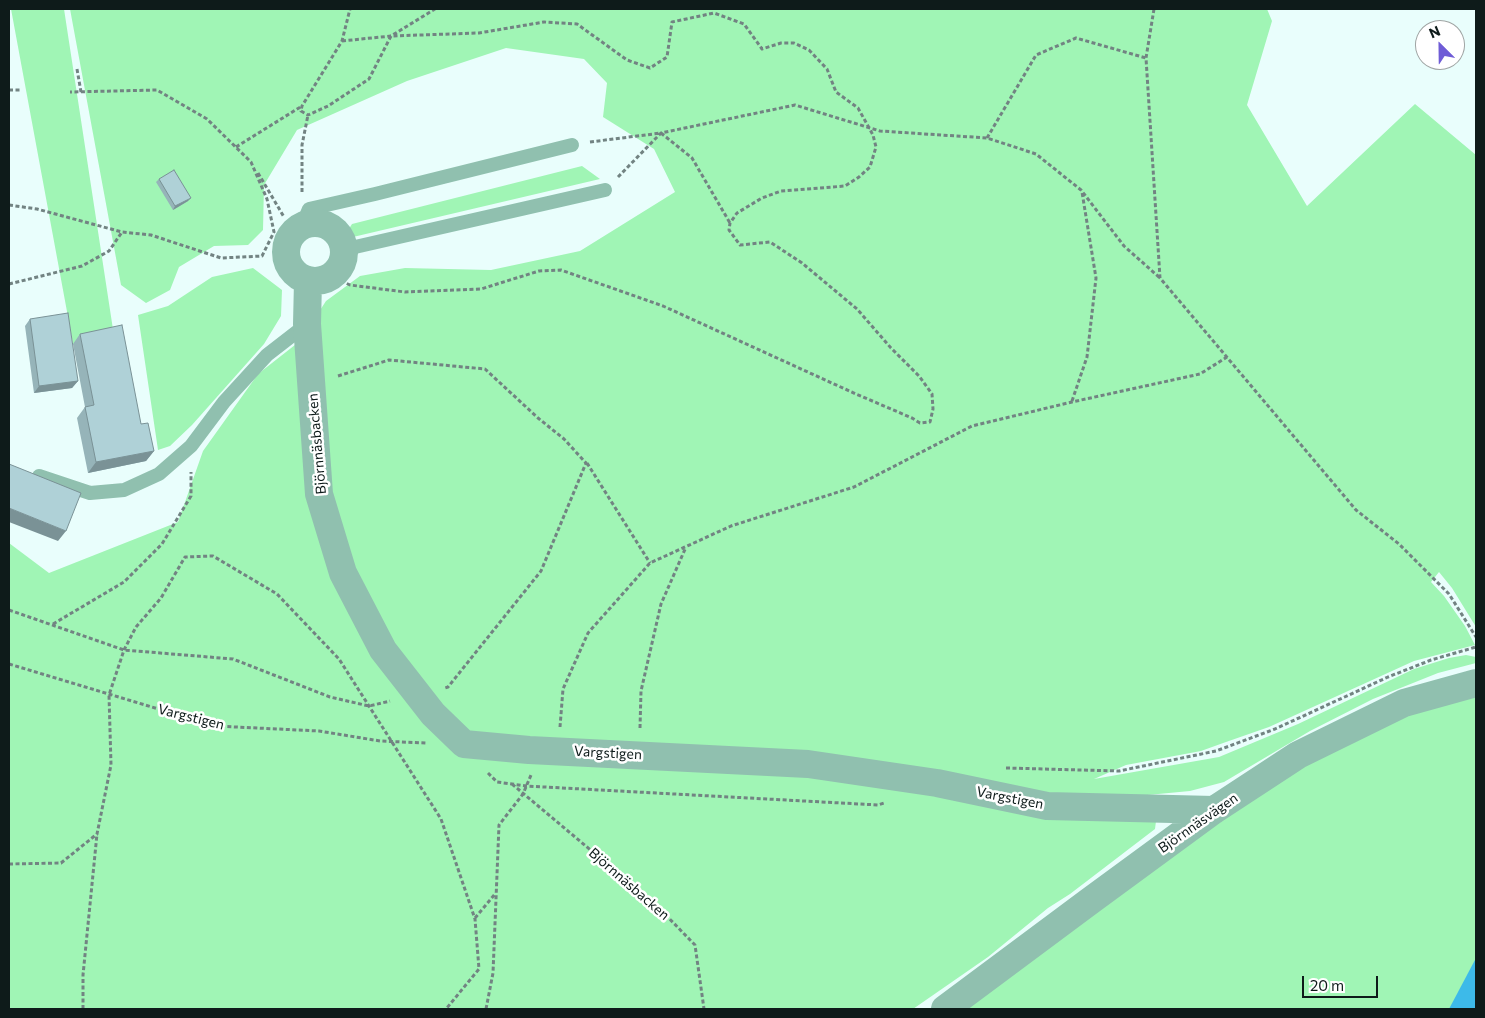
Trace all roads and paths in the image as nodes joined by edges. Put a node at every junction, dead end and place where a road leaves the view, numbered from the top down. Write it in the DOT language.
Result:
graph roads {
  1 [pos="350,9"];
  2 [pos="434,9"];
  3 [pos="1153,10"];
  4 [pos="391,36"];
  5 [pos="342,41"];
  6 [pos="1146,58"];
  7 [pos="77,69"];
  8 [pos="9,90"];
  9 [pos="21,90"];
  10 [pos="70,92"];
  11 [pos="81,92"];
  12 [pos="302,106"];
  13 [pos="308,115"];
  14 [pos="869,128"];
  15 [pos="661,134"];
  16 [pos="987,138"];
  17 [pos="572,144"];
  18 [pos="236,147"];
  19 [pos="251,162"];
  20 [pos="605,190"];
  21 [pos="1082,190"];
  22 [pos="9,205"];
  23 [pos="730,223"];
  24 [pos="298,229"];
  25 [pos="122,232"];
  26 [pos="328,271"];
  27 [pos="1160,278"];
  28 [pos="9,284"];
  29 [pos="307,324"];
  30 [pos="1227,357"];
  31 [pos="334,377"];
  32 [pos="1072,402"];
  33 [pos="191,446"];
  34 [pos="586,463"];
  35 [pos="39,476"];
  36 [pos="686,546"];
  37 [pos="650,563"];
  38 [pos="9,610"];
  39 [pos="53,624"];
  40 [pos="1476,637"];
  41 [pos="1476,648"];
  42 [pos="124,650"];
  43 [pos="9,664"];
  44 [pos="1476,683"];
  45 [pos="109,695"];
  46 [pos="418,695"];
  47 [pos="369,706"];
  48 [pos="392,742"];
  49 [pos="464,744"];
  50 [pos="529,750"];
  51 [pos="558,751"];
  52 [pos="640,755"];
  53 [pos="998,768"];
  54 [pos="511,784"];
  55 [pos="526,786"];
  56 [pos="523,794"];
  57 [pos="887,802"];
  58 [pos="1214,810"];
  59 [pos="96,834"];
  60 [pos="9,864"];
  61 [pos="496,893"];
  62 [pos="475,919"];
  63 [pos="83,1009"];
  64 [pos="446,1009"];
  65 [pos="486,1009"];
  66 [pos="704,1009"];
  67 [pos="945,1009"];
  1 -- 5 [label="path"];
  2 -- 4 [label="path"];
  3 -- 6 [label="path"];
  4 -- 5 [label="path"];
  4 -- 13 [label="path"];
  4 -- 14 [label="path"];
  5 -- 12 [label="path"];
  6 -- 16 [label="path"];
  6 -- 27 [label="path"];
  7 -- 11 [label="path"];
  8 -- 9 [label="path"];
  10 -- 11 [label="path"];
  11 -- 18 [label="path"];
  12 -- 13 [label="path"];
  12 -- 18 [label="path"];
  13 -- 24 [label="path"];
  14 -- 15 [label="path"];
  14 -- 16 [label="path"];
  14 -- 23 [label="path"];
  15 -- 17 [label="path"];
  15 -- 20 [label="path"];
  15 -- 23 [label="path"];
  16 -- 21 [label="path"];
  17 -- 24 [label="lane"];
  18 -- 19 [label="path"];
  19 -- 24 [label="path"];
  19 -- 25 [label="path"];
  20 -- 26 [label="lane"];
  21 -- 27 [label="path"];
  21 -- 32 [label="path"];
  22 -- 25 [label="path"];
  23 -- 26 [label="path"];
  24 -- 26 [label="street"];
  24 -- 26 [label="street, Björnnäsbacken"];
  25 -- 28 [label="path"];
  26 -- 29 [label="street, Björnnäsbacken"];
  27 -- 30 [label="path"];
  29 -- 33 [label="lane"];
  29 -- 46 [label="street, Björnnäsbacken"];
  30 -- 32 [label="path"];
  30 -- 40 [label="path"];
  31 -- 34 [label="path"];
  32 -- 36 [label="path"];
  33 -- 35 [label="lane"];
  33 -- 39 [label="path"];
  34 -- 37 [label="path"];
  34 -- 46 [label="path"];
  36 -- 37 [label="path"];
  36 -- 52 [label="path"];
  37 -- 51 [label="path"];
  38 -- 39 [label="path"];
  39 -- 42 [label="path"];
  41 -- 53 [label="path"];
  42 -- 45 [label="path"];
  42 -- 47 [label="path"];
  42 -- 47 [label="path"];
  43 -- 45 [label="path, Vargstigen"];
  44 -- 58 [label="street, Björnnäsvägen"];
  45 -- 48 [label="path, Vargstigen"];
  45 -- 59 [label="path"];
  46 -- 47 [label="path"];
  46 -- 49 [label="street, Björnnäsbacken"];
  47 -- 48 [label="path"];
  48 -- 49 [label="path, Vargstigen"];
  48 -- 62 [label="path"];
  49 -- 50 [label="street, Vargstigen"];
  49 -- 54 [label="path"];
  50 -- 51 [label="street, Vargstigen"];
  50 -- 55 [label="path"];
  51 -- 52 [label="street, Vargstigen"];
  52 -- 58 [label="street, Vargstigen"];
  54 -- 55 [label="path"];
  54 -- 56 [label="path, Björnnäsbacken"];
  55 -- 56 [label="path"];
  55 -- 57 [label="path"];
  56 -- 61 [label="path"];
  56 -- 66 [label="path, Björnnäsbacken"];
  58 -- 67 [label="street, Björnnäsvägen"];
  59 -- 60 [label="path"];
  59 -- 63 [label="path"];
  61 -- 62 [label="path"];
  61 -- 65 [label="path"];
  62 -- 64 [label="path"];
}
